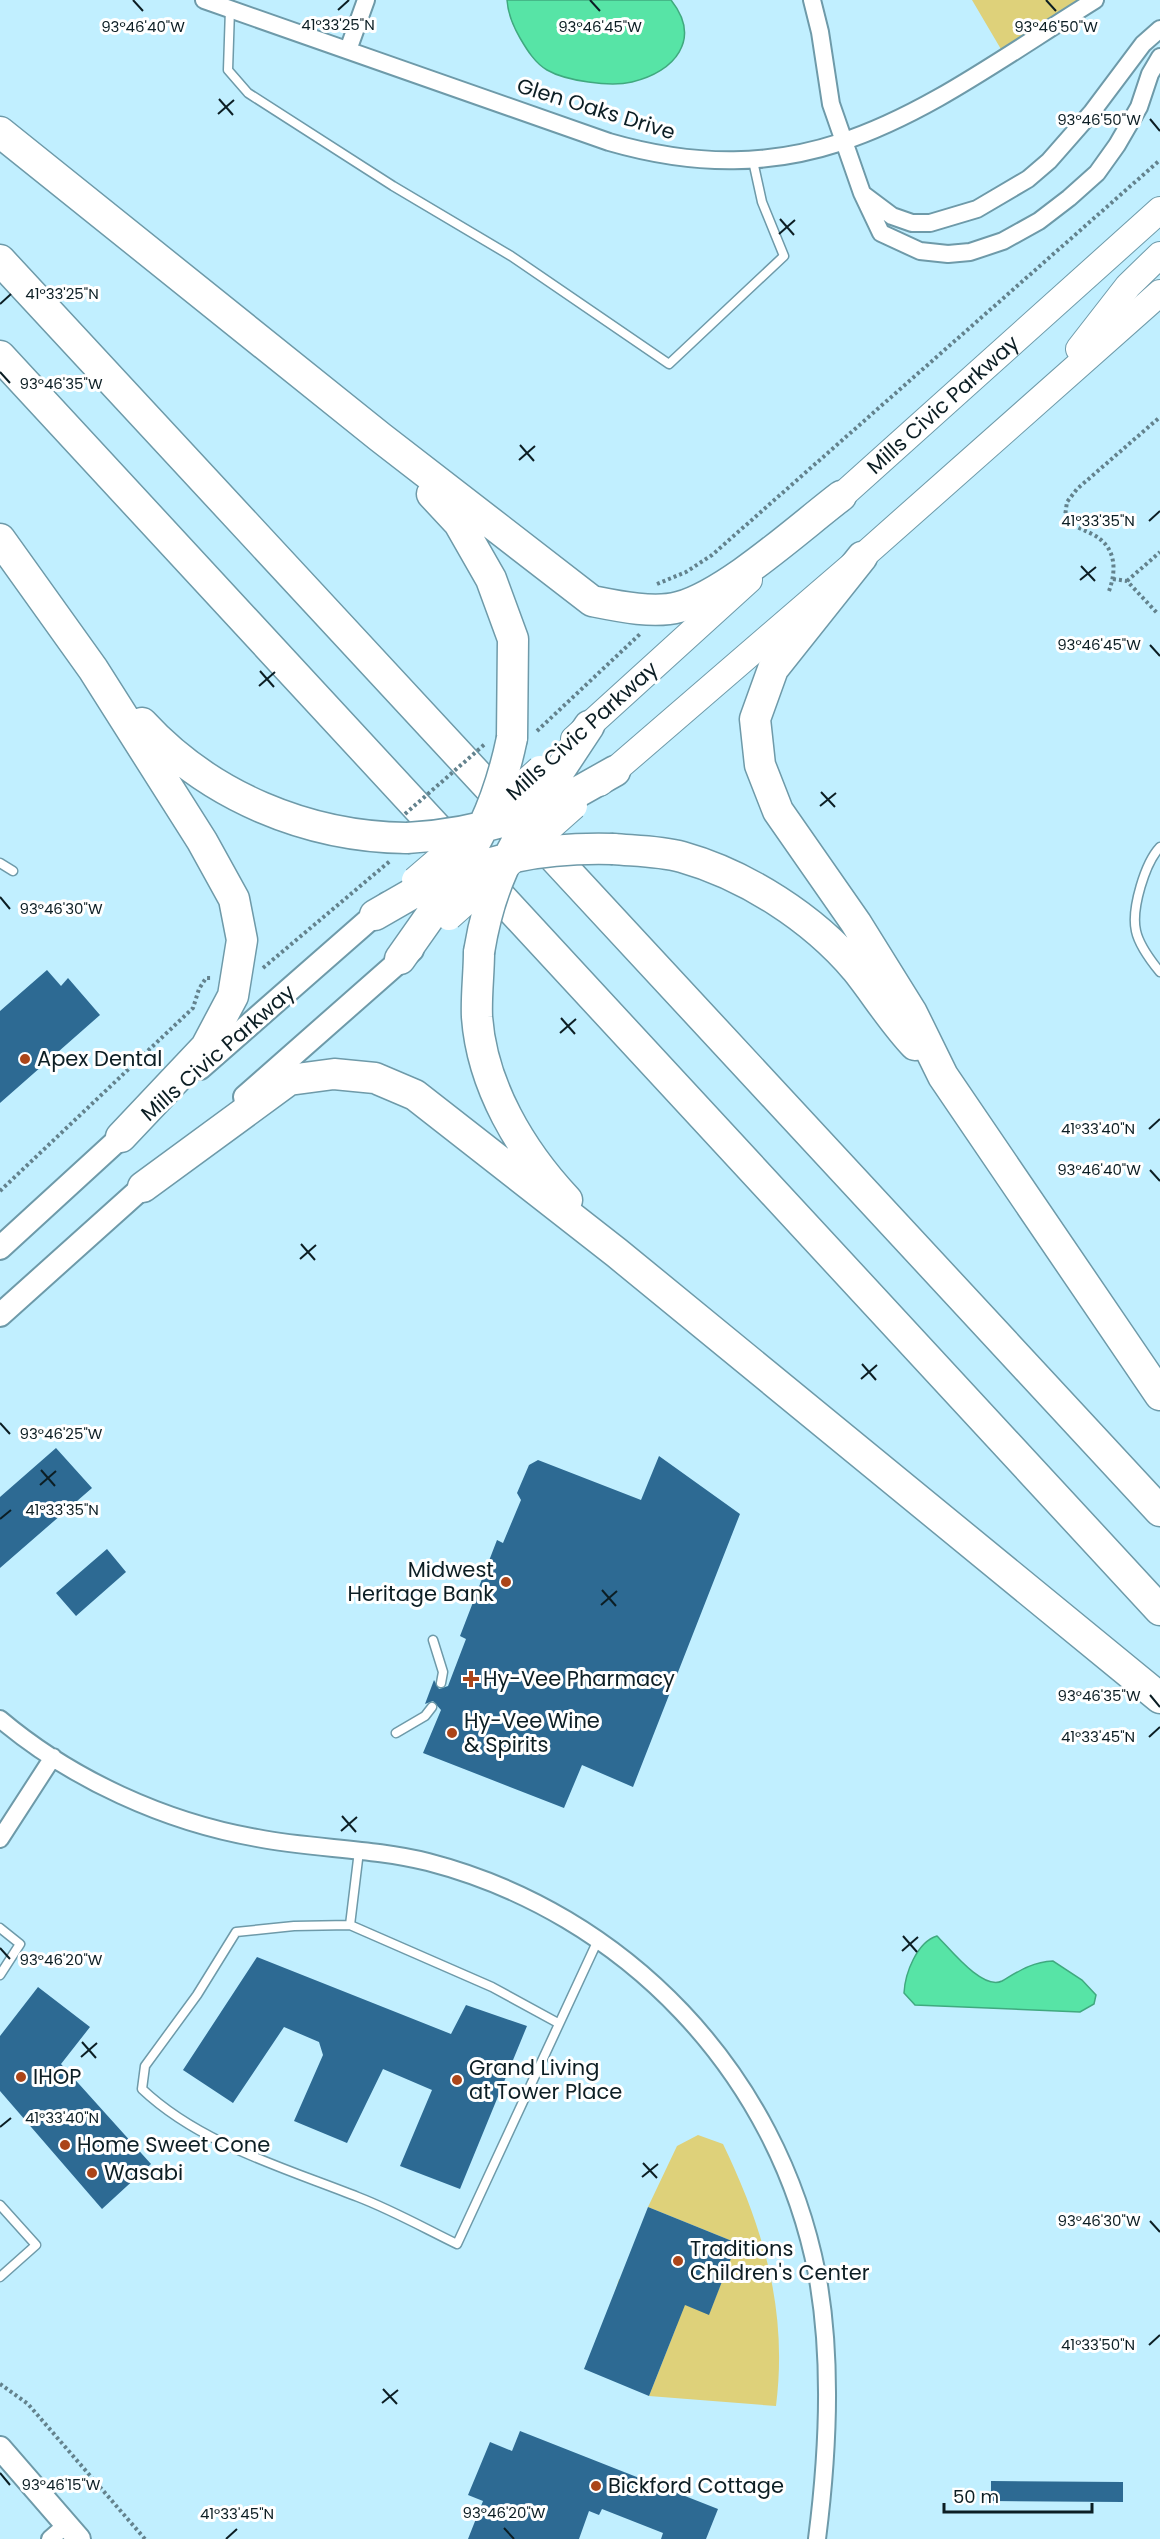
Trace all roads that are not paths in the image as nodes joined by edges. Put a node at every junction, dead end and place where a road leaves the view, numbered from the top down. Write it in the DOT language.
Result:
graph roads {
  1 [pos="204,0"];
  2 [pos="366,0"];
  3 [pos="812,0"];
  4 [pos="1095,0"];
  5 [pos="230,9"];
  6 [pos="1160,29"];
  7 [pos="348,50"];
  8 [pos="1160,57"];
  9 [pos="0,132"];
  10 [pos="843,144"];
  11 [pos="753,161"];
  12 [pos="862,193"];
  13 [pos="1160,210"];
  14 [pos="1160,255"];
  15 [pos="0,260"];
  16 [pos="1160,293"];
  17 [pos="0,356"];
  18 [pos="1041,399"];
  19 [pos="380,437"];
  20 [pos="841,496"];
  21 [pos="0,539"];
  22 [pos="862,557"];
  23 [pos="93,669"];
  24 [pos="589,726"];
  25 [pos="615,771"];
  26 [pos="558,789"];
  27 [pos="533,813"];
  28 [pos="482,824"];
  29 [pos="1160,847"];
  30 [pos="508,861"];
  31 [pos="0,863"];
  32 [pos="13,871"];
  33 [pos="458,873"];
  34 [pos="431,898"];
  35 [pos="375,915"];
  36 [pos="400,959"];
  37 [pos="1160,972"];
  38 [pos="943,1076"];
  39 [pos="121,1137"];
  40 [pos="143,1188"];
  41 [pos="0,1248"];
  42 [pos="616,1253"];
  43 [pos="0,1315"];
  44 [pos="1160,1395"];
  45 [pos="1160,1511"];
  46 [pos="1160,1610"];
  47 [pos="433,1640"];
  48 [pos="441,1683"];
  49 [pos="1160,1698"];
  50 [pos="432,1707"];
  51 [pos="0,1719"];
  52 [pos="396,1733"];
  53 [pos="53,1757"];
  54 [pos="0,1839"];
  55 [pos="358,1851"];
  56 [pos="350,1925"];
  57 [pos="0,1928"];
  58 [pos="598,1939"];
  59 [pos="0,1975"];
  60 [pos="558,2023"];
  61 [pos="0,2205"];
  62 [pos="0,2277"];
  63 [pos="0,2448"];
  64 [pos="65,2534"];
  65 [pos="817,2539"];
  1 -- 5 [label="street, Glen Oaks Drive"];
  2 -- 7 [label="street"];
  3 -- 10 [label="street"];
  4 -- 10 [label="street, Glen Oaks Drive"];
  5 -- 7 [label="street, Glen Oaks Drive"];
  5 -- 11 [label="lane"];
  6 -- 12 [label="street"];
  7 -- 11 [label="street, Glen Oaks Drive"];
  8 -- 12 [label="street"];
  9 -- 19 [label="highway"];
  10 -- 11 [label="street, Glen Oaks Drive"];
  10 -- 12 [label="street"];
  13 -- 20 [label="main road, Mills Civic Parkway"];
  14 -- 18 [label="main road"];
  15 -- 45 [label="highway"];
  16 -- 18 [label="main road"];
  17 -- 46 [label="highway"];
  18 -- 22 [label="main road"];
  19 -- 20 [label="highway"];
  19 -- 28 [label="highway, bridge"];
  20 -- 24 [label="main road, Mills Civic Parkway"];
  21 -- 23 [label="highway"];
  22 -- 25 [label="main road"];
  22 -- 38 [label="highway"];
  23 -- 28 [label="highway, bridge"];
  23 -- 39 [label="highway"];
  24 -- 26 [label="highway"];
  25 -- 26 [label="highway"];
  26 -- 27 [label="highway, bridge"];
  26 -- 28 [label="main road, Mills Civic Parkway, bridge"];
  26 -- 30 [label="main road, bridge"];
  27 -- 28 [label="highway, bridge"];
  27 -- 30 [label="highway, bridge"];
  28 -- 33 [label="highway, bridge"];
  28 -- 34 [label="main road, Mills Civic Parkway, bridge"];
  29 -- 37 [label="lane"];
  30 -- 33 [label="highway, bridge"];
  30 -- 34 [label="main road, bridge"];
  30 -- 38 [label="highway, bridge"];
  30 -- 42 [label="highway, bridge"];
  31 -- 32 [label="lane"];
  33 -- 34 [label="highway, bridge"];
  34 -- 35 [label="highway"];
  34 -- 36 [label="highway"];
  35 -- 39 [label="main road, Mills Civic Parkway"];
  36 -- 40 [label="main road"];
  38 -- 44 [label="highway"];
  39 -- 41 [label="main road, Mills Civic Parkway"];
  40 -- 42 [label="highway"];
  40 -- 43 [label="main road"];
  42 -- 49 [label="highway"];
  47 -- 48 [label="lane"];
  50 -- 52 [label="lane"];
  51 -- 53 [label="street"];
  53 -- 54 [label="street"];
  53 -- 55 [label="street"];
  55 -- 56 [label="lane"];
  55 -- 58 [label="street"];
  56 -- 60 [label="lane"];
  56 -- 60 [label="lane"];
  57 -- 59 [label="lane"];
  58 -- 60 [label="lane"];
  58 -- 65 [label="street"];
  61 -- 62 [label="lane"];
  63 -- 64 [label="main road"];
}
